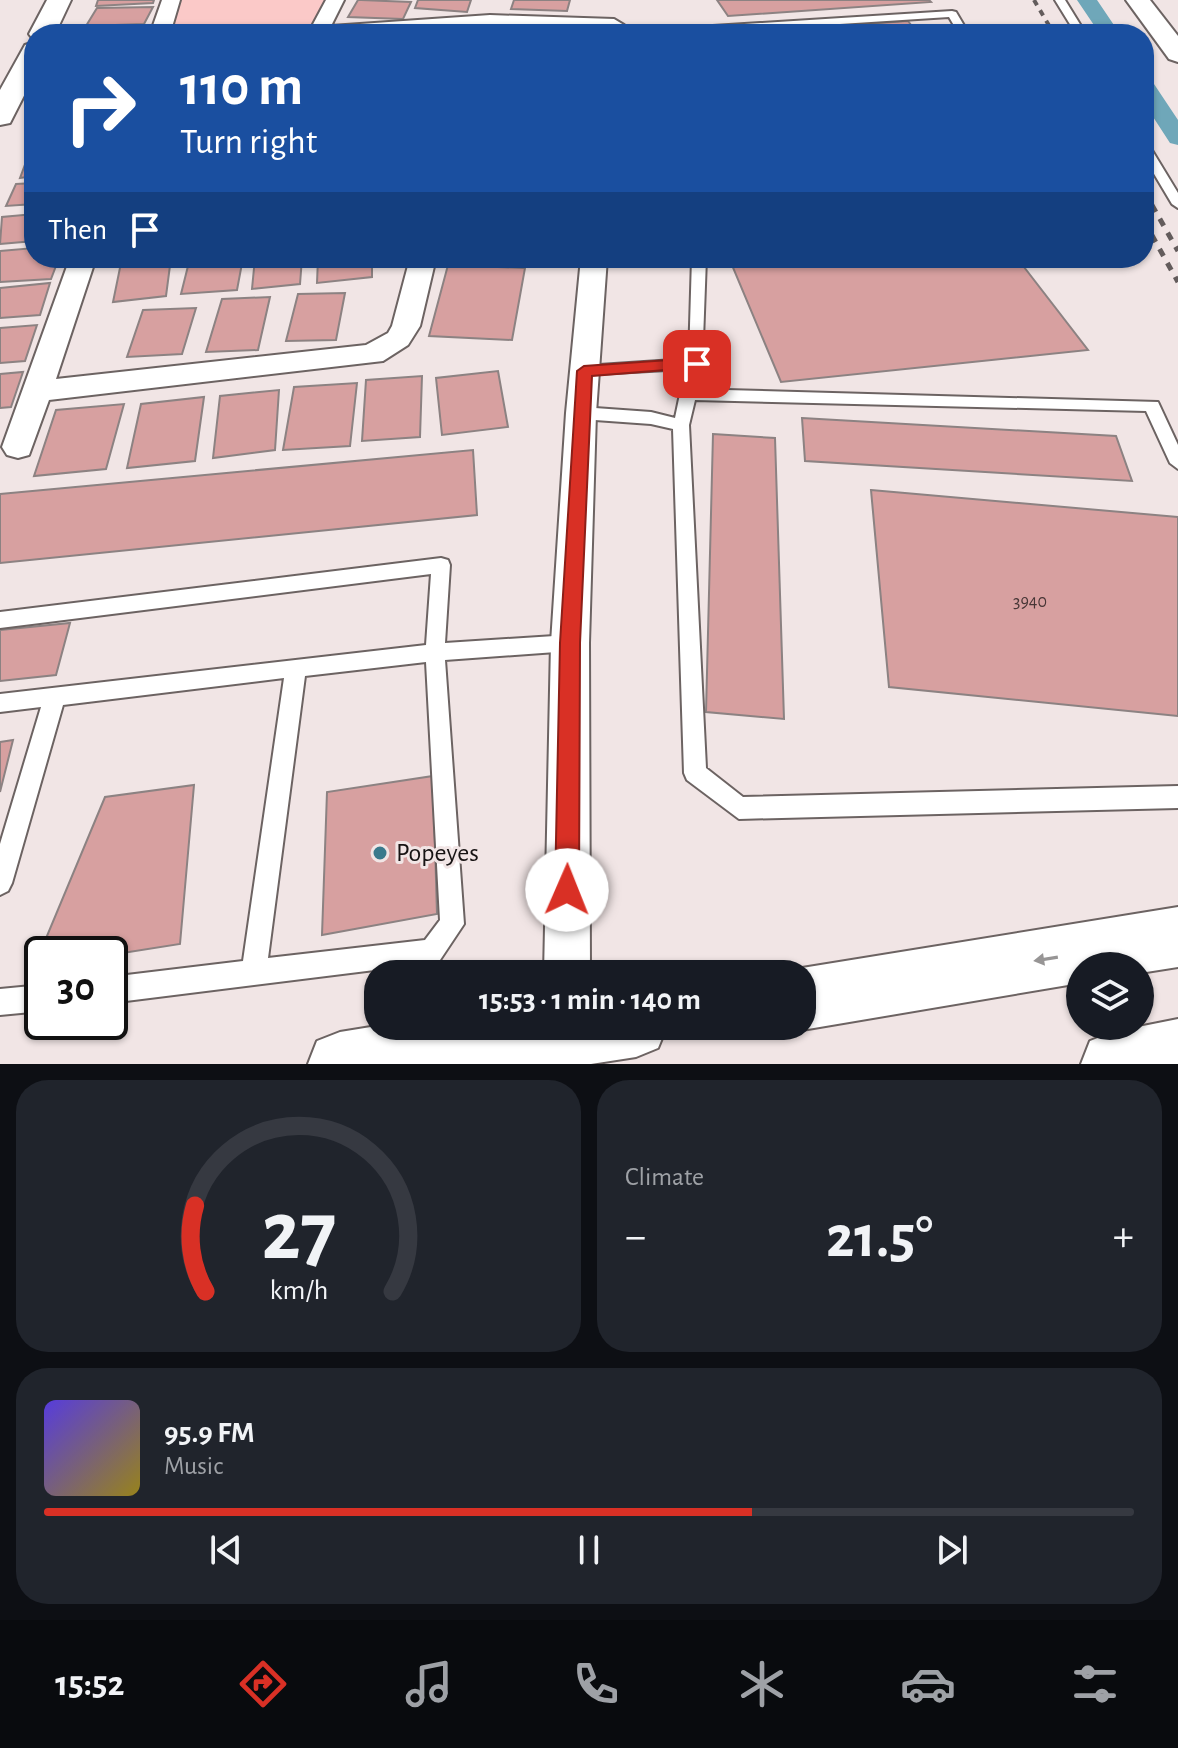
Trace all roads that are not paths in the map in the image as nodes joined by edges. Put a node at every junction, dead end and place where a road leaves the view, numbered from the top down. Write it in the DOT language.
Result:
graph roads {
  1 [pos="59,0"];
  2 [pos="171,0"];
  3 [pos="335,0"];
  4 [pos="495,0"];
  5 [pos="616,0"];
  6 [pos="1060,0"];
  7 [pos="1138,0"];
  8 [pos="47,24"];
  9 [pos="163,24"];
  10 [pos="323,24"];
  11 [pos="489,24"];
  12 [pos="614,24"];
  13 [pos="804,24"];
  14 [pos="958,24"];
  15 [pos="1075,24"];
  16 [pos="1178,54"];
  17 [pos="24,70"];
  18 [pos="0,117"];
  19 [pos="1154,164"];
  20 [pos="1178,204"];
  21 [pos="80,268"];
  22 [pos="420,268"];
  23 [pos="593,268"];
  24 [pos="699,268"];
  25 [pos="584,371"];
  26 [pos="38,391"];
  27 [pos="581,413"];
  28 [pos="681,425"];
  29 [pos="18,447"];
  30 [pos="1178,463"];
  31 [pos="0,620"];
  32 [pos="570,643"];
  33 [pos="435,652"];
  34 [pos="296,668"];
  35 [pos="55,696"];
  36 [pos="0,703"];
  37 [pos="1178,797"];
  38 [pos="0,883"];
  39 [pos="1178,937"];
  40 [pos="567,960"];
  41 [pos="254,974"];
  42 [pos="128,988"];
  43 [pos="816,997"];
  44 [pos="24,1000"];
  45 [pos="0,1002"];
  46 [pos="570,1042"];
  47 [pos="1178,1051"];
  48 [pos="340,1064"];
  49 [pos="1113,1064"];
  1 -- 8 [label="main road"];
  2 -- 9 [label="street"];
  3 -- 10 [label="street"];
  4 -- 11 [label="street"];
  5 -- 12 [label="street"];
  6 -- 15 [label="lane"];
  7 -- 16 [label="main road"];
  13 -- 14 [label="lane"];
  17 -- 18 [label="main road"];
  19 -- 20 [label="lane"];
  21 -- 26 [label="street"];
  22 -- 26 [label="street"];
  23 -- 25 [label="street"];
  24 -- 25 [label="lane"];
  25 -- 27 [label="street"];
  26 -- 29 [label="street"];
  27 -- 28 [label="lane"];
  27 -- 32 [label="street"];
  28 -- 30 [label="lane"];
  28 -- 37 [label="lane"];
  31 -- 33 [label="lane"];
  32 -- 33 [label="lane"];
  32 -- 40 [label="street"];
  33 -- 34 [label="lane"];
  33 -- 41 [label="lane"];
  34 -- 35 [label="lane"];
  34 -- 41 [label="lane"];
  35 -- 36 [label="lane"];
  35 -- 38 [label="lane"];
  39 -- 43 [label="main road, one-way"];
  41 -- 42 [label="lane"];
  44 -- 45 [label="lane"];
  46 -- 48 [label="main road"];
  47 -- 49 [label="main road"];
}
